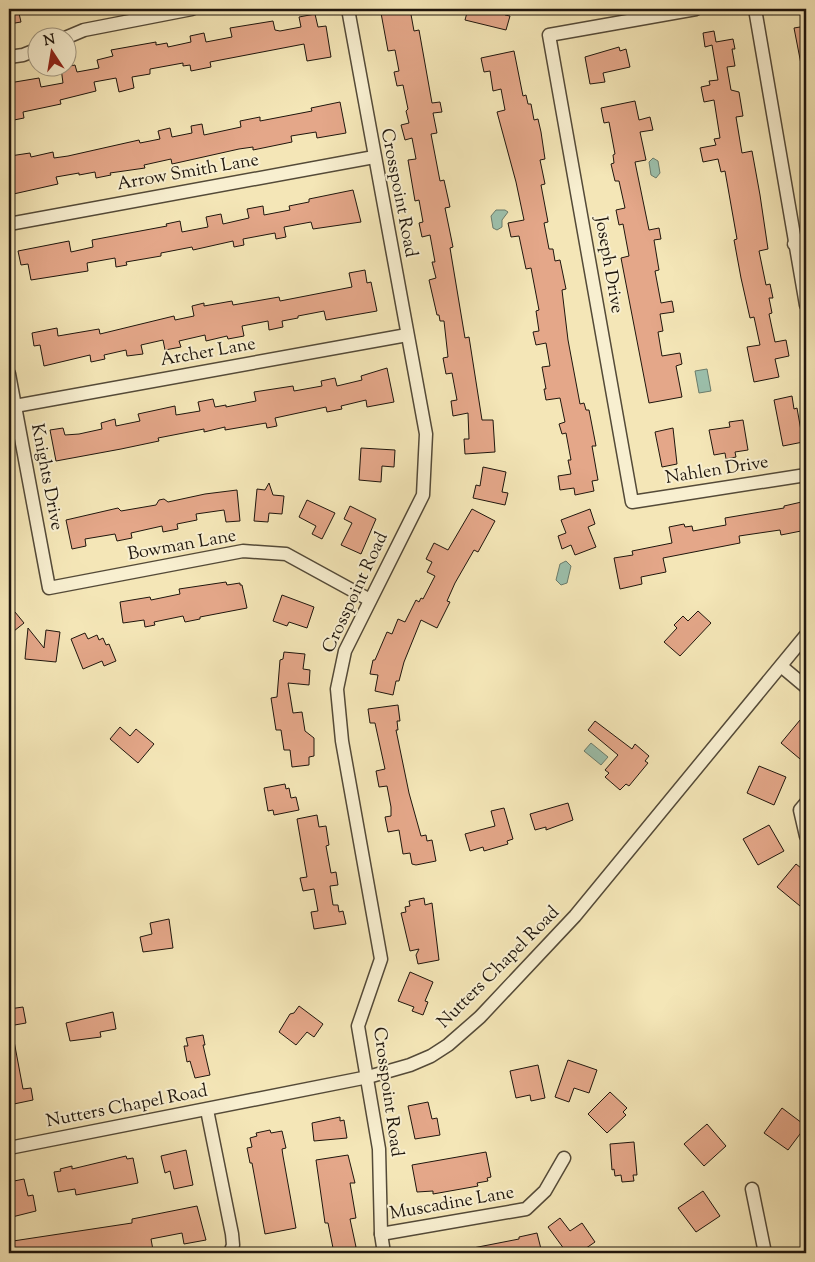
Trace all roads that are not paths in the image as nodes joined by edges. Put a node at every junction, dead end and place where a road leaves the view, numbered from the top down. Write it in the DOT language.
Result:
graph roads {
  1 [pos="192,9"];
  2 [pos="348,9"];
  3 [pos="696,9"];
  4 [pos="755,9"];
  5 [pos="78,33"];
  6 [pos="28,53"];
  7 [pos="9,57"];
  8 [pos="374,157"];
  9 [pos="9,224"];
  10 [pos="800,243"];
  11 [pos="806,305"];
  12 [pos="407,335"];
  13 [pos="9,374"];
  14 [pos="15,406"];
  15 [pos="806,475"];
  16 [pos="632,502"];
  17 [pos="49,588"];
  18 [pos="370,600"];
  19 [pos="806,635"];
  20 [pos="781,666"];
  21 [pos="806,687"];
  22 [pos="806,803"];
  23 [pos="806,836"];
  24 [pos="368,1077"];
  25 [pos="207,1110"];
  26 [pos="9,1148"];
  27 [pos="564,1158"];
  28 [pos="752,1189"];
  29 [pos="380,1234"];
  30 [pos="230,1253"];
  31 [pos="384,1253"];
  32 [pos="764,1253"];
  1 -- 5 [label="street"];
  2 -- 8 [label="street, Crosspoint Road"];
  3 -- 16 [label="street, Joseph Drive"];
  4 -- 10 [label="street"];
  6 -- 7 [label="street"];
  8 -- 9 [label="street, Arrow Smith Lane"];
  8 -- 12 [label="street, Crosspoint Road"];
  10 -- 11 [label="street"];
  12 -- 14 [label="street, Archer Lane"];
  12 -- 18 [label="street, Crosspoint Road"];
  13 -- 14 [label="street, Knights Drive"];
  14 -- 17 [label="street, Knights Drive"];
  15 -- 16 [label="street, Nahlen Drive"];
  17 -- 18 [label="street, Bowman Lane"];
  18 -- 24 [label="street, Crosspoint Road"];
  19 -- 20 [label="street, Nutters Chapel Road"];
  20 -- 21 [label="street"];
  20 -- 24 [label="street, Nutters Chapel Road"];
  22 -- 23 [label="street"];
  24 -- 25 [label="street, Nutters Chapel Road"];
  24 -- 29 [label="street, Crosspoint Road"];
  25 -- 26 [label="street, Nutters Chapel Road"];
  25 -- 30 [label="street"];
  27 -- 29 [label="street, Muscadine Lane"];
  28 -- 32 [label="street"];
  29 -- 31 [label="street, Crosspoint Road"];
}
